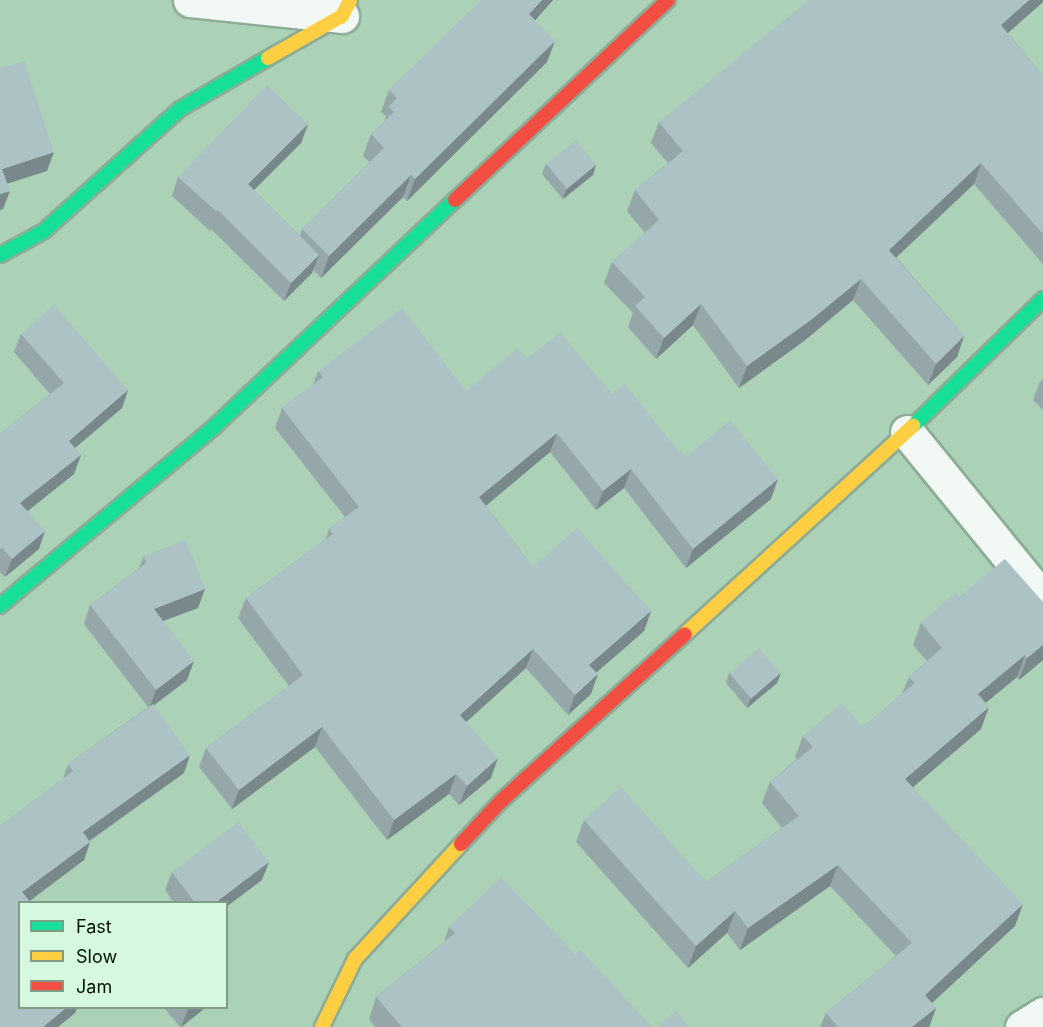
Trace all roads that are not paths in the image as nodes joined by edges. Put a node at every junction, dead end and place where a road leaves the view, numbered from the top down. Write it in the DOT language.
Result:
graph roads {
  1 [pos="190,0"];
  2 [pos="668,0"];
  3 [pos="346,8"];
  4 [pos="0,255"];
  5 [pos="1043,299"];
  6 [pos="907,432"];
  7 [pos="1043,599"];
  8 [pos="0,606"];
  9 [pos="1043,1014"];
  10 [pos="322,1027"];
  11 [pos="1022,1027"];
  1 -- 3 [label="street"];
  2 -- 8 [label="street"];
  3 -- 4 [label="street"];
  5 -- 6 [label="street"];
  6 -- 7 [label="street"];
  6 -- 10 [label="street"];
  9 -- 11 [label="street"];
}
